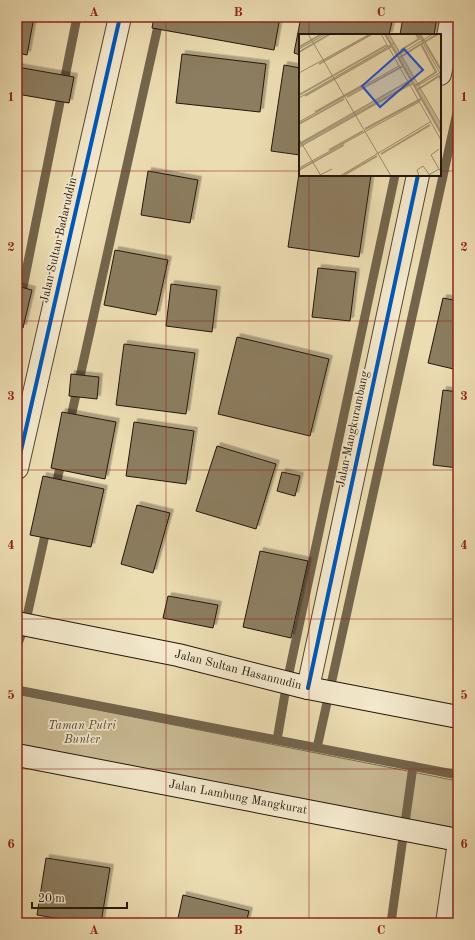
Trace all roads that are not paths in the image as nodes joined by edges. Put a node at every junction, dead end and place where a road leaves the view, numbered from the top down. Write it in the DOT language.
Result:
graph roads {
  1 [pos="120,17"];
  2 [pos="452,17"];
  3 [pos="441,69"];
  4 [pos="418,176"];
  5 [pos="17,468"];
  6 [pos="17,623"];
  7 [pos="308,688"];
  8 [pos="458,717"];
  9 [pos="17,755"];
  10 [pos="458,840"];
  11 [pos="458,849"];
  12 [pos="447,923"];
  1 -- 5 [label="street, Jalan Sultan Badaruddin"];
  2 -- 3 [label="street"];
  4 -- 7 [label="street, Jalan Mangkurambang"];
  6 -- 7 [label="street, Jalan Sultan Hasannudin"];
  7 -- 8 [label="street, Jalan Sultan Hasannudin"];
  9 -- 10 [label="street, Jalan Lambung Mangkurat"];
  11 -- 12 [label="street"];
}
